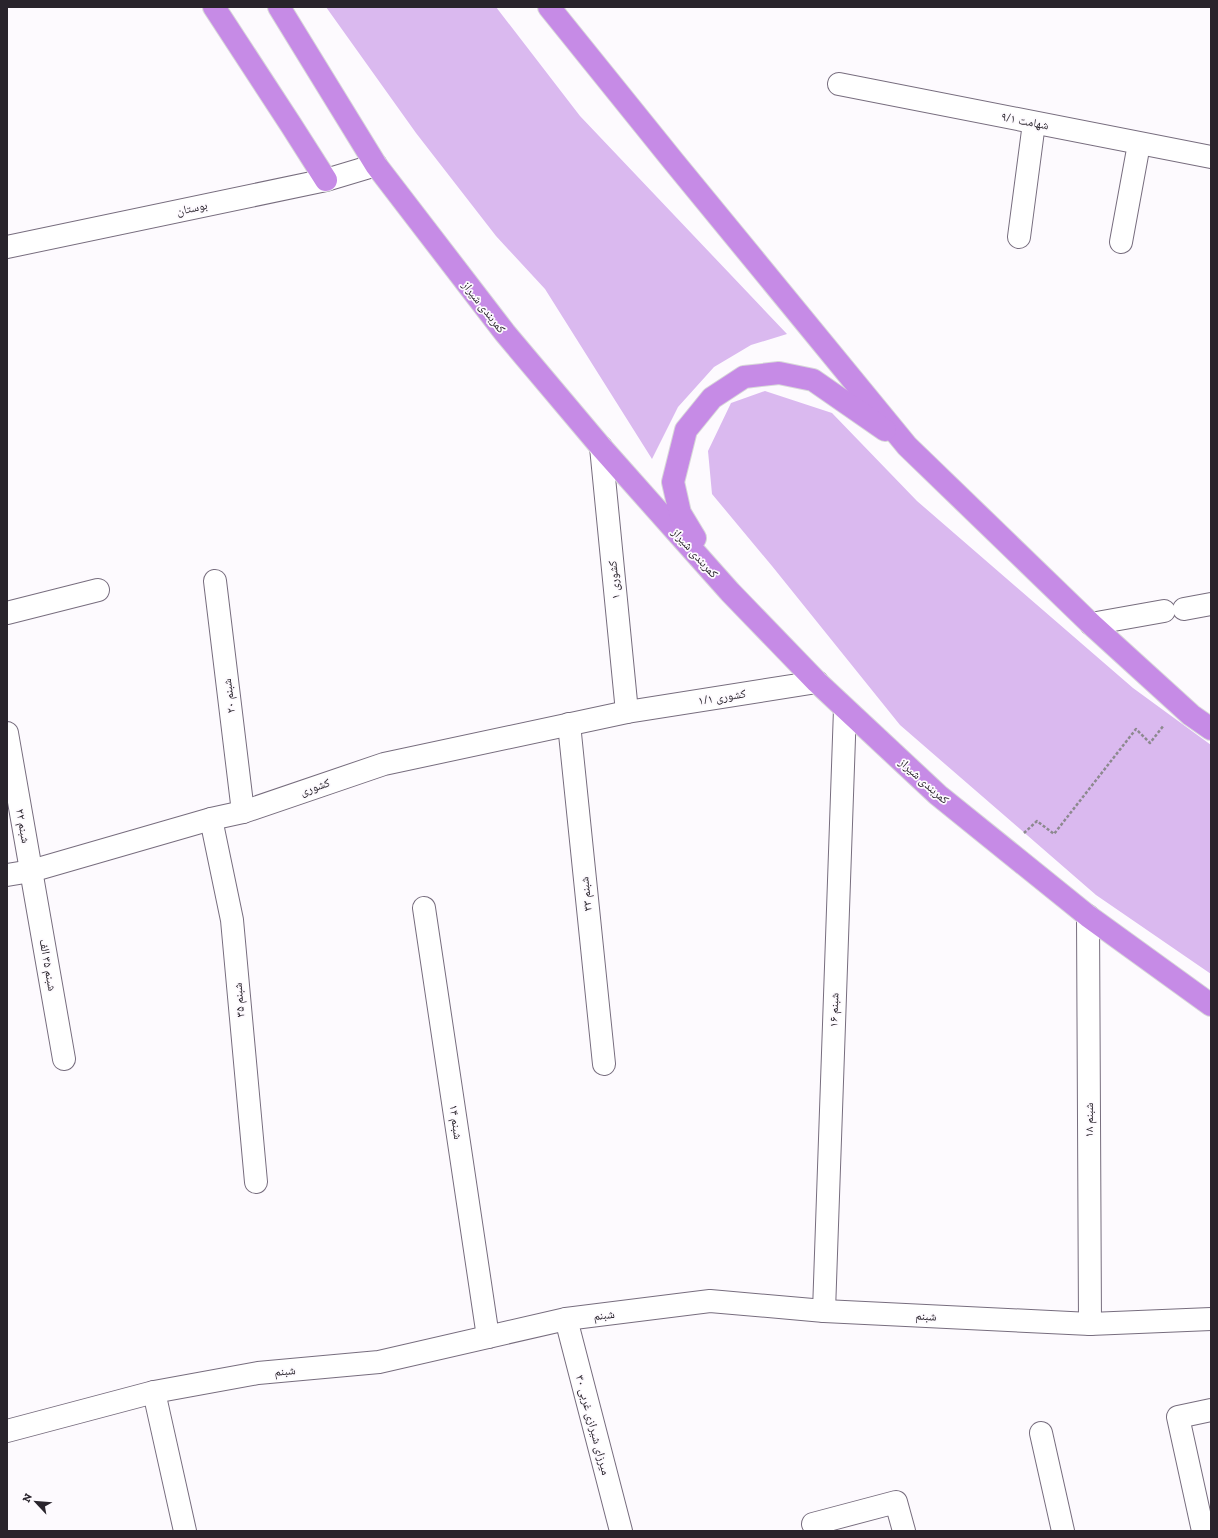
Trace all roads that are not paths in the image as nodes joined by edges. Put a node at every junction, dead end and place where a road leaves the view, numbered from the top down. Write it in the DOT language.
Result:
graph roads {
  1 [pos="214,7"];
  2 [pos="279,7"];
  3 [pos="550,7"];
  4 [pos="839,84"];
  5 [pos="1034,123"];
  6 [pos="1139,144"];
  7 [pos="1211,157"];
  8 [pos="376,164"];
  9 [pos="326,180"];
  10 [pos="1019,237"];
  11 [pos="1121,242"];
  12 [pos="7,247"];
  13 [pos="907,446"];
  14 [pos="602,447"];
  15 [pos="215,581"];
  16 [pos="98,590"];
  17 [pos="730,592"];
  18 [pos="1211,604"];
  19 [pos="7,613"];
  20 [pos="1091,624"];
  21 [pos="816,682"];
  22 [pos="845,709"];
  23 [pos="627,712"];
  24 [pos="569,724"];
  25 [pos="1211,729"];
  26 [pos="7,734"];
  27 [pos="243,812"];
  28 [pos="211,819"];
  29 [pos="31,871"];
  30 [pos="7,875"];
  31 [pos="424,908"];
  32 [pos="1088,916"];
  33 [pos="1211,1005"];
  34 [pos="64,1059"];
  35 [pos="604,1064"];
  36 [pos="256,1182"];
  37 [pos="824,1311"];
  38 [pos="566,1319"];
  39 [pos="1211,1319"];
  40 [pos="1090,1324"];
  41 [pos="488,1337"];
  42 [pos="154,1392"];
  43 [pos="1211,1410"];
  44 [pos="7,1431"];
  45 [pos="1041,1433"];
  46 [pos="813,1524"];
  47 [pos="185,1531"];
  48 [pos="621,1531"];
  49 [pos="904,1531"];
  50 [pos="1063,1531"];
  51 [pos="1203,1531"];
  1 -- 9 [label="highway"];
  2 -- 8 [label="highway, کمربندی شیراز"];
  3 -- 13 [label="highway"];
  4 -- 5 [label="street, ۹/۱ شهامت"];
  5 -- 6 [label="street, ۹/۱ شهامت"];
  5 -- 10 [label="street"];
  6 -- 7 [label="street, ۹/۱ شهامت"];
  6 -- 11 [label="street"];
  8 -- 9 [label="street, بوستان"];
  8 -- 14 [label="highway, کمربندی شیراز"];
  9 -- 12 [label="street, بوستان"];
  13 -- 17 [label="highway"];
  13 -- 20 [label="highway"];
  14 -- 17 [label="highway, کمربندی شیراز"];
  14 -- 23 [label="street, ۱ کشوری"];
  15 -- 27 [label="street, ۲۰ شبنم"];
  16 -- 19 [label="street"];
  17 -- 21 [label="highway, کمربندی شیراز"];
  18 -- 20 [label="street"];
  20 -- 25 [label="highway"];
  21 -- 22 [label="highway, کمربندی شیراز"];
  21 -- 23 [label="street, ۱/۱ کشوری"];
  22 -- 32 [label="highway, کمربندی شیراز"];
  22 -- 37 [label="street, ۱۶ شبنم"];
  23 -- 24 [label="street, کشوری"];
  24 -- 27 [label="street, کشوری"];
  24 -- 35 [label="street, ۳۳ شبنم"];
  26 -- 29 [label="street, ۲۲ شبنم"];
  27 -- 28 [label="street, کشوری"];
  28 -- 29 [label="street, کشوری"];
  28 -- 36 [label="street, ۳۵ شبنم"];
  29 -- 30 [label="street, کشوری"];
  29 -- 34 [label="street, شبنم ۳۵ الف"];
  31 -- 41 [label="street, ۱۴ شبنم"];
  32 -- 33 [label="highway, کمربندی شیراز"];
  32 -- 40 [label="street, ۱۸ شبنم"];
  37 -- 38 [label="street, شبنم"];
  37 -- 40 [label="street, شبنم"];
  38 -- 41 [label="street, شبنم"];
  38 -- 48 [label="street, میرزای شیرازی غربی ۳۰"];
  39 -- 40 [label="street, شبنم"];
  41 -- 42 [label="street, شبنم"];
  42 -- 44 [label="street, شبنم"];
  42 -- 47 [label="street"];
  43 -- 51 [label="street"];
  45 -- 50 [label="street"];
  46 -- 49 [label="street"];
}
